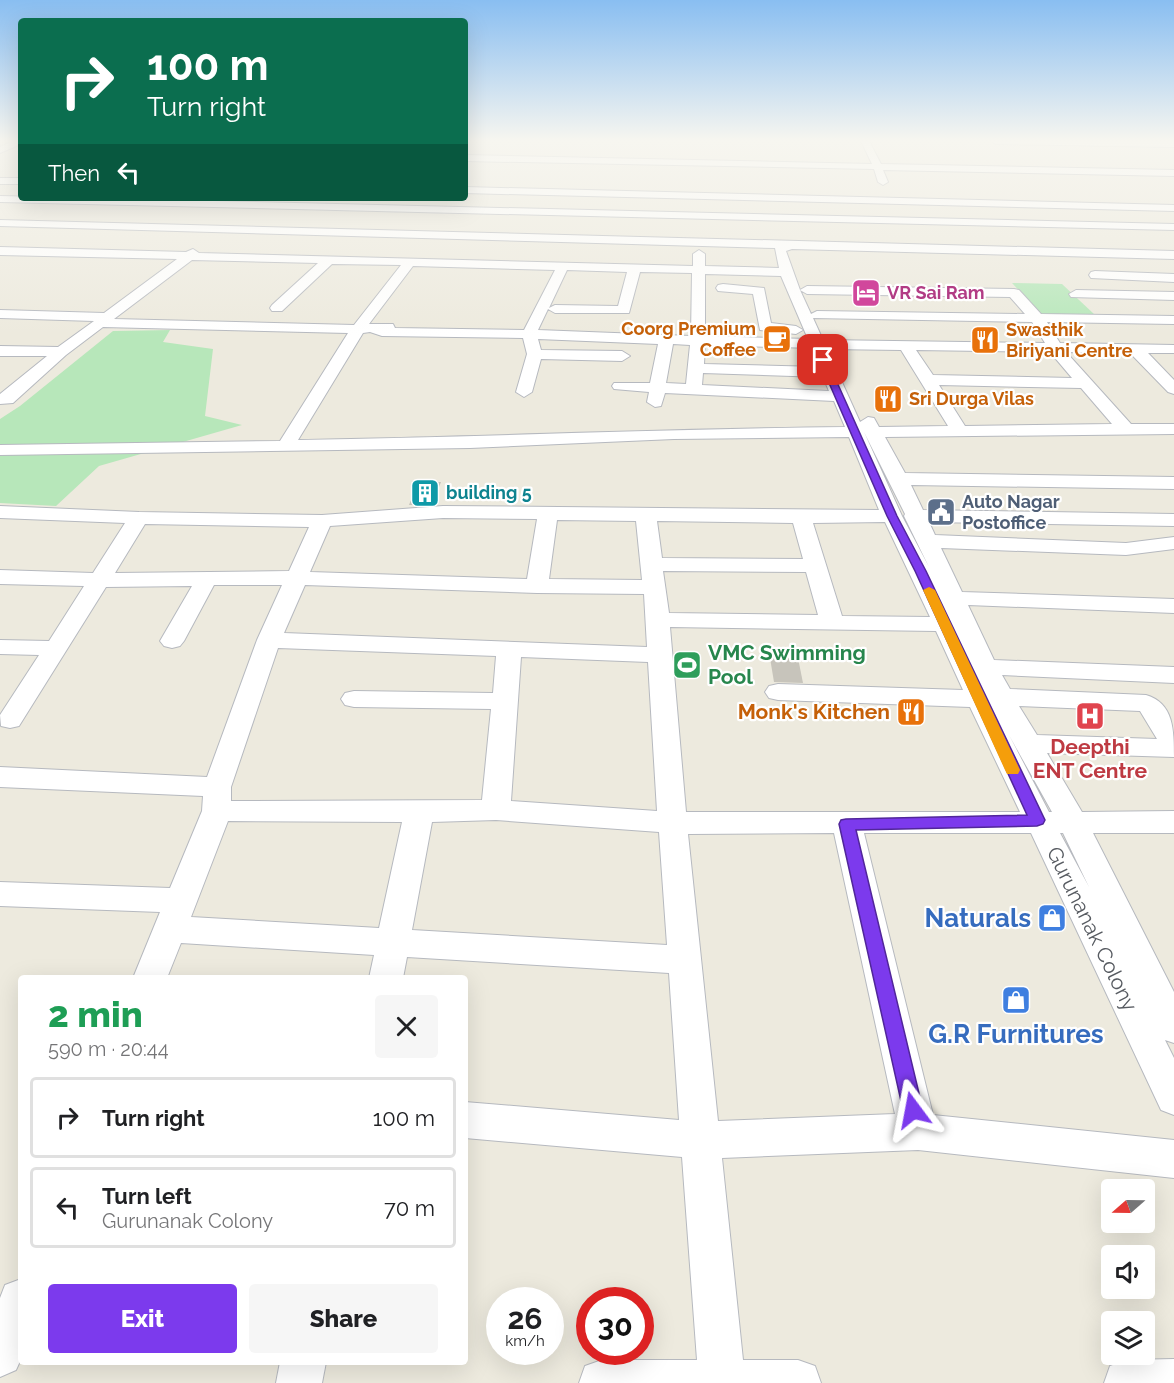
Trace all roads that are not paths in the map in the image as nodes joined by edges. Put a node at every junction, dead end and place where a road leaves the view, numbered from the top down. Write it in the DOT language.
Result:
graph roads {
  1 [pos="163,206"];
  2 [pos="255,206"];
  3 [pos="461,206"];
  4 [pos="897,206"];
  5 [pos="1072,206"];
  6 [pos="1090,206"];
  7 [pos="1116,207"];
  8 [pos="252,208"];
  9 [pos="1174,208"];
  10 [pos="457,211"];
  11 [pos="907,222"];
  12 [pos="0,223"];
  13 [pos="1144,226"];
  14 [pos="1116,227"];
  15 [pos="1174,229"];
  16 [pos="228,230"];
  17 [pos="436,236"];
  18 [pos="698,242"];
  19 [pos="785,246"];
  20 [pos="917,248"];
  21 [pos="0,251"];
  22 [pos="188,257"];
  23 [pos="1171,258"];
  24 [pos="328,261"];
  25 [pos="409,263"];
  26 [pos="563,266"];
  27 [pos="634,269"];
  28 [pos="699,271"];
  29 [pos="786,272"];
  30 [pos="1095,275"];
  31 [pos="1174,278"];
  32 [pos="1065,284"];
  33 [pos="699,288"];
  34 [pos="807,290"];
  35 [pos="1076,294"];
  36 [pos="1174,296"];
  37 [pos="277,308"];
  38 [pos="555,309"];
  39 [pos="0,314"];
  40 [pos="1037,318"];
  41 [pos="1102,318"];
  42 [pos="104,320"];
  43 [pos="1174,320"];
  44 [pos="366,329"];
  45 [pos="529,334"];
  46 [pos="820,338"];
  47 [pos="605,339"];
  48 [pos="666,340"];
  49 [pos="698,341"];
  50 [pos="908,349"];
  51 [pos="1056,349"];
  52 [pos="0,351"];
  53 [pos="1136,351"];
  54 [pos="1174,351"];
  55 [pos="61,352"];
  56 [pos="533,360"];
  57 [pos="600,362"];
  58 [pos="634,365"];
  59 [pos="829,372"];
  60 [pos="678,373"];
  61 [pos="929,380"];
  62 [pos="1084,383"];
  63 [pos="620,386"];
  64 [pos="1174,389"];
  65 [pos="524,392"];
  66 [pos="839,396"];
  67 [pos="2,401"];
  68 [pos="618,404"];
  69 [pos="655,405"];
  70 [pos="1125,428"];
  71 [pos="1174,429"];
  72 [pos="960,431"];
  73 [pos="864,432"];
  74 [pos="0,440"];
  75 [pos="264,445"];
  76 [pos="286,446"];
  77 [pos="0,450"];
  78 [pos="899,479"];
  79 [pos="1052,481"];
  80 [pos="1174,483"];
  81 [pos="0,512"];
  82 [pos="902,513"];
  83 [pos="548,514"];
  84 [pos="646,516"];
  85 [pos="801,517"];
  86 [pos="139,518"];
  87 [pos="1077,518"];
  88 [pos="1174,520"];
  89 [pos="322,521"];
  90 [pos="927,541"];
  91 [pos="1174,543"];
  92 [pos="816,567"];
  93 [pos="653,576"];
  94 [pos="0,577"];
  95 [pos="297,578"];
  96 [pos="99,580"];
  97 [pos="206,580"];
  98 [pos="537,586"];
  99 [pos="954,598"];
  100 [pos="1174,606"];
  101 [pos="658,620"];
  102 [pos="832,622"];
  103 [pos="944,624"];
  104 [pos="269,640"];
  105 [pos="172,641"];
  106 [pos="0,647"];
  107 [pos="55,648"];
  108 [pos="509,650"];
  109 [pos="660,655"];
  110 [pos="986,668"];
  111 [pos="1174,675"];
  112 [pos="778,692"];
  113 [pos="990,698"];
  114 [pos="354,699"];
  115 [pos="505,701"];
  116 [pos="10,720"];
  117 [pos="1028,744"];
  118 [pos="1174,746"];
  119 [pos="0,777"];
  120 [pos="217,799"];
  121 [pos="496,810"];
  122 [pos="419,812"];
  123 [pos="1037,820"];
  124 [pos="1073,822"];
  125 [pos="1174,822"];
  126 [pos="674,823"];
  127 [pos="846,824"];
  128 [pos="0,894"];
  129 [pos="175,915"];
  130 [pos="393,942"];
  131 [pos="686,960"];
  132 [pos="151,975"];
  133 [pos="387,975"];
  134 [pos="1174,1028"];
  135 [pos="1174,1098"];
  136 [pos="468,1120"];
  137 [pos="918,1132"];
  138 [pos="701,1140"];
  139 [pos="1174,1159"];
  140 [pos="18,1309"];
  141 [pos="0,1354"];
  142 [pos="302,1365"];
  143 [pos="722,1382"];
  144 [pos="1174,1382"];
  145 [pos="299,1383"];
  146 [pos="602,1383"];
  147 [pos="798,1383"];
  148 [pos="1127,1383"];
  1 -- 8 [label="street"];
  2 -- 8 [label="street"];
  3 -- 10 [label="street"];
  4 -- 11 [label="street"];
  5 -- 6 [label="street"];
  6 -- 7 [label="street"];
  6 -- 14 [label="street"];
  7 -- 9 [label="street"];
  7 -- 13 [label="street"];
  8 -- 10 [label="street"];
  8 -- 16 [label="street"];
  10 -- 11 [label="street"];
  10 -- 17 [label="street"];
  11 -- 14 [label="street"];
  11 -- 20 [label="street"];
  12 -- 16 [label="street"];
  13 -- 14 [label="street"];
  13 -- 15 [label="street"];
  14 -- 15 [label="street"];
  16 -- 17 [label="street"];
  16 -- 22 [label="street"];
  17 -- 18 [label="street"];
  18 -- 19 [label="street"];
  18 -- 28 [label="street"];
  19 -- 20 [label="street"];
  19 -- 29 [label="street, Gurunanak Colony"];
  19 -- 34 [label="street, Gurunanak Colony"];
  20 -- 23 [label="street"];
  21 -- 22 [label="street"];
  22 -- 24 [label="street"];
  22 -- 42 [label="street"];
  24 -- 25 [label="street"];
  24 -- 37 [label="street"];
  25 -- 26 [label="street"];
  25 -- 44 [label="street"];
  26 -- 27 [label="street"];
  26 -- 45 [label="street"];
  27 -- 28 [label="street"];
  27 -- 38 [label="street"];
  28 -- 29 [label="street"];
  28 -- 33 [label="street"];
  29 -- 46 [label="street, Gurunanak Colony"];
  30 -- 31 [label="street"];
  32 -- 35 [label="street"];
  33 -- 46 [label="street"];
  33 -- 49 [label="street"];
  34 -- 40 [label="street"];
  34 -- 46 [label="street, Gurunanak Colony"];
  35 -- 36 [label="street"];
  35 -- 41 [label="street"];
  39 -- 42 [label="street"];
  40 -- 41 [label="street"];
  40 -- 46 [label="street"];
  40 -- 51 [label="street"];
  41 -- 43 [label="street"];
  42 -- 44 [label="street"];
  42 -- 55 [label="street"];
  44 -- 45 [label="street"];
  44 -- 76 [label="street"];
  45 -- 47 [label="street"];
  45 -- 56 [label="street"];
  46 -- 49 [label="street"];
  46 -- 50 [label="street"];
  46 -- 51 [label="street"];
  46 -- 59 [label="street, Gurunanak Colony"];
  46 -- 73 [label="street, Gurunanak Colony"];
  47 -- 48 [label="street"];
  47 -- 57 [label="street"];
  48 -- 49 [label="street"];
  48 -- 60 [label="street"];
  49 -- 60 [label="street"];
  50 -- 51 [label="street"];
  50 -- 61 [label="street"];
  51 -- 53 [label="street"];
  51 -- 62 [label="street"];
  52 -- 55 [label="street"];
  53 -- 54 [label="street"];
  53 -- 64 [label="street"];
  55 -- 67 [label="street"];
  56 -- 57 [label="street"];
  56 -- 65 [label="street"];
  57 -- 58 [label="street"];
  58 -- 60 [label="street"];
  58 -- 63 [label="street"];
  59 -- 60 [label="street"];
  59 -- 66 [label="street, Gurunanak Colony"];
  60 -- 63 [label="street"];
  60 -- 66 [label="street"];
  60 -- 69 [label="street"];
  61 -- 62 [label="street"];
  61 -- 72 [label="street"];
  62 -- 70 [label="street"];
  63 -- 68 [label="street"];
  66 -- 73 [label="street, Gurunanak Colony"];
  70 -- 71 [label="street"];
  70 -- 72 [label="street"];
  72 -- 73 [label="street"];
  73 -- 76 [label="street"];
  73 -- 78 [label="street, Gurunanak Colony"];
  73 -- 82 [label="street, Gurunanak Colony"];
  74 -- 75 [label="street"];
  75 -- 76 [label="street"];
  75 -- 77 [label="street"];
  78 -- 79 [label="street"];
  78 -- 82 [label="street, Gurunanak Colony"];
  79 -- 80 [label="street"];
  79 -- 87 [label="street"];
  81 -- 86 [label="street"];
  82 -- 85 [label="street"];
  82 -- 87 [label="street"];
  82 -- 90 [label="street, Gurunanak Colony"];
  82 -- 103 [label="street, Gurunanak Colony"];
  83 -- 84 [label="street"];
  83 -- 89 [label="street"];
  83 -- 98 [label="street"];
  84 -- 85 [label="street"];
  84 -- 93 [label="street"];
  85 -- 92 [label="street"];
  86 -- 89 [label="street"];
  86 -- 96 [label="street"];
  87 -- 88 [label="street"];
  89 -- 95 [label="street"];
  90 -- 91 [label="street"];
  90 -- 99 [label="street, Gurunanak Colony"];
  92 -- 93 [label="street"];
  92 -- 102 [label="street"];
  93 -- 98 [label="street"];
  93 -- 101 [label="street"];
  94 -- 96 [label="street"];
  95 -- 97 [label="street"];
  95 -- 98 [label="street"];
  95 -- 104 [label="street"];
  96 -- 97 [label="street"];
  96 -- 107 [label="street"];
  97 -- 105 [label="street"];
  99 -- 100 [label="street"];
  99 -- 110 [label="street, Gurunanak Colony"];
  101 -- 102 [label="street"];
  101 -- 109 [label="street"];
  102 -- 103 [label="street"];
  103 -- 113 [label="street, Gurunanak Colony"];
  104 -- 108 [label="street"];
  104 -- 120 [label="street"];
  106 -- 107 [label="street"];
  107 -- 116 [label="street"];
  108 -- 109 [label="street"];
  108 -- 115 [label="street"];
  109 -- 126 [label="street"];
  110 -- 111 [label="street"];
  110 -- 113 [label="street, Gurunanak Colony"];
  112 -- 113 [label="street"];
  113 -- 117 [label="street, Gurunanak Colony"];
  113 -- 118 [label="street"];
  113 -- 123 [label="street, Gurunanak Colony"];
  114 -- 115 [label="street"];
  115 -- 121 [label="street"];
  117 -- 118 [label="street"];
  117 -- 124 [label="street, Gurunanak Colony"];
  119 -- 120 [label="street"];
  120 -- 122 [label="street"];
  120 -- 129 [label="street"];
  121 -- 122 [label="street"];
  121 -- 126 [label="street"];
  122 -- 130 [label="street"];
  123 -- 124 [label="street"];
  123 -- 127 [label="street"];
  123 -- 135 [label="street, Gurunanak Colony"];
  124 -- 125 [label="street"];
  124 -- 134 [label="street, Gurunanak Colony"];
  126 -- 127 [label="street"];
  126 -- 131 [label="street"];
  127 -- 137 [label="street"];
  128 -- 129 [label="street"];
  129 -- 130 [label="street"];
  129 -- 132 [label="street"];
  130 -- 131 [label="street"];
  130 -- 133 [label="street"];
  131 -- 138 [label="street"];
  136 -- 138 [label="street"];
  137 -- 138 [label="street"];
  137 -- 139 [label="street"];
  138 -- 143 [label="street"];
  140 -- 141 [label="street"];
  142 -- 145 [label="street"];
  143 -- 146 [label="street"];
  143 -- 147 [label="street"];
  144 -- 148 [label="street"];
}
